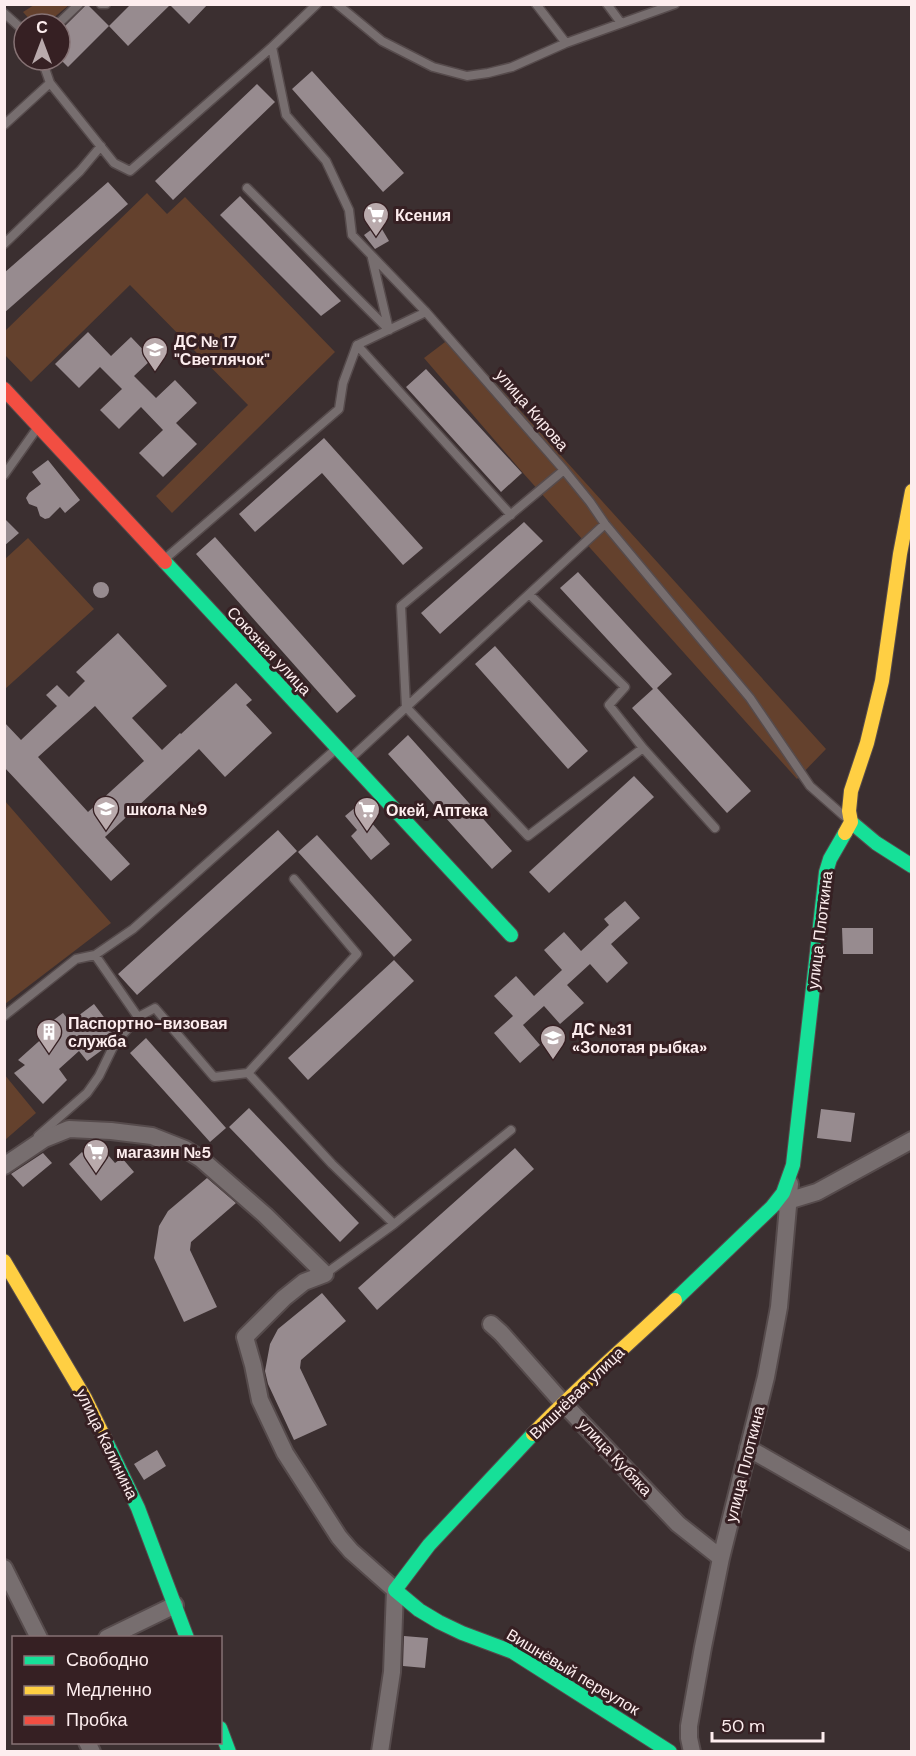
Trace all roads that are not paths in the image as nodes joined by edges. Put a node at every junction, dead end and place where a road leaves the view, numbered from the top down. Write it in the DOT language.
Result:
graph roads {
  1 [pos="101,4"];
  2 [pos="106,4"];
  3 [pos="317,4"];
  4 [pos="337,4"];
  5 [pos="536,4"];
  6 [pos="607,4"];
  7 [pos="675,4"];
  8 [pos="621,23"];
  9 [pos="566,43"];
  10 [pos="272,47"];
  11 [pos="46,72"];
  12 [pos="50,83"];
  13 [pos="4,125"];
  14 [pos="101,146"];
  15 [pos="247,188"];
  16 [pos="4,244"];
  17 [pos="372,255"];
  18 [pos="426,312"];
  19 [pos="389,330"];
  20 [pos="357,345"];
  21 [pos="4,389"];
  22 [pos="38,427"];
  23 [pos="564,470"];
  24 [pos="4,475"];
  25 [pos="912,491"];
  26 [pos="511,514"];
  27 [pos="605,524"];
  28 [pos="906,555"];
  29 [pos="163,561"];
  30 [pos="529,594"];
  31 [pos="406,707"];
  32 [pos="337,748"];
  33 [pos="643,748"];
  34 [pos="349,761"];
  35 [pos="851,822"];
  36 [pos="715,828"];
  37 [pos="912,866"];
  38 [pos="294,879"];
  39 [pos="511,935"];
  40 [pos="95,955"];
  41 [pos="4,1016"];
  42 [pos="138,1017"];
  43 [pos="248,1073"];
  44 [pos="511,1130"];
  45 [pos="912,1140"];
  46 [pos="793,1165"];
  47 [pos="5,1166"];
  48 [pos="788,1201"];
  49 [pos="772,1207"];
  50 [pos="394,1224"];
  51 [pos="4,1261"];
  52 [pos="325,1274"];
  53 [pos="490,1324"];
  54 [pos="563,1402"];
  55 [pos="748,1448"];
  56 [pos="912,1542"];
  57 [pos="722,1558"];
  58 [pos="4,1568"];
  59 [pos="395,1590"];
  60 [pos="175,1605"];
  61 [pos="38,1636"];
  62 [pos="111,1636"];
  63 [pos="186,1636"];
  64 [pos="689,1726"];
  65 [pos="222,1733"];
  66 [pos="652,1740"];
  67 [pos="229,1752"];
  68 [pos="381,1752"];
  69 [pos="670,1752"];
  70 [pos="692,1752"];
  1 -- 2 [label="lane"];
  3 -- 10 [label="lane"];
  4 -- 9 [label="lane"];
  5 -- 9 [label="lane"];
  6 -- 8 [label="lane"];
  7 -- 8 [label="lane"];
  8 -- 9 [label="lane"];
  10 -- 14 [label="lane"];
  10 -- 17 [label="lane, улица Кирова"];
  11 -- 12 [label="lane"];
  12 -- 13 [label="lane"];
  12 -- 14 [label="lane"];
  14 -- 16 [label="lane"];
  15 -- 19 [label="lane"];
  17 -- 18 [label="lane, улица Кирова"];
  17 -- 19 [label="lane"];
  18 -- 19 [label="lane"];
  18 -- 23 [label="lane, улица Кирова"];
  19 -- 20 [label="lane"];
  20 -- 26 [label="lane"];
  20 -- 29 [label="lane"];
  21 -- 22 [label="street, Союзная улица"];
  22 -- 24 [label="lane"];
  22 -- 29 [label="street, Союзная улица"];
  23 -- 26 [label="lane"];
  23 -- 27 [label="lane, улица Кирова"];
  25 -- 28 [label="street"];
  26 -- 31 [label="lane"];
  27 -- 30 [label="lane"];
  27 -- 35 [label="lane, улица Кирова"];
  28 -- 35 [label="street"];
  29 -- 32 [label="street, Союзная улица"];
  30 -- 31 [label="lane"];
  30 -- 33 [label="lane"];
  31 -- 33 [label="lane"];
  31 -- 34 [label="lane"];
  32 -- 34 [label="street, Союзная улица"];
  32 -- 40 [label="lane"];
  33 -- 36 [label="lane"];
  34 -- 39 [label="street, Союзная улица"];
  35 -- 37 [label="street"];
  35 -- 46 [label="street, улица Плоткина"];
  38 -- 43 [label="lane"];
  40 -- 41 [label="lane"];
  40 -- 42 [label="lane"];
  42 -- 43 [label="lane"];
  42 -- 47 [label="lane"];
  43 -- 50 [label="lane"];
  44 -- 50 [label="lane"];
  45 -- 48 [label="street"];
  46 -- 48 [label="street, улица Плоткина"];
  46 -- 49 [label="street, Вишнёвая улица"];
  47 -- 52 [label="street"];
  48 -- 49 [label="street, Вишнёвая улица"];
  48 -- 55 [label="street, улица Плоткина"];
  49 -- 54 [label="street, Вишнёвая улица"];
  50 -- 52 [label="lane"];
  51 -- 60 [label="street, улица Калинина"];
  52 -- 59 [label="street"];
  53 -- 54 [label="street, улица Кубяка"];
  54 -- 57 [label="street, улица Кубяка"];
  54 -- 59 [label="street, Вишнёвая улица"];
  55 -- 56 [label="street"];
  55 -- 57 [label="street, улица Плоткина"];
  57 -- 64 [label="street, улица Плоткина"];
  58 -- 61 [label="street"];
  59 -- 66 [label="street, Вишнёвый переулок"];
  59 -- 68 [label="street"];
  60 -- 62 [label="street"];
  60 -- 63 [label="street, улица Калинина"];
  64 -- 66 [label="street"];
  64 -- 70 [label="street, улица Плоткина"];
  65 -- 67 [label="street"];
  66 -- 69 [label="street, Вишнёвый переулок"];
}
